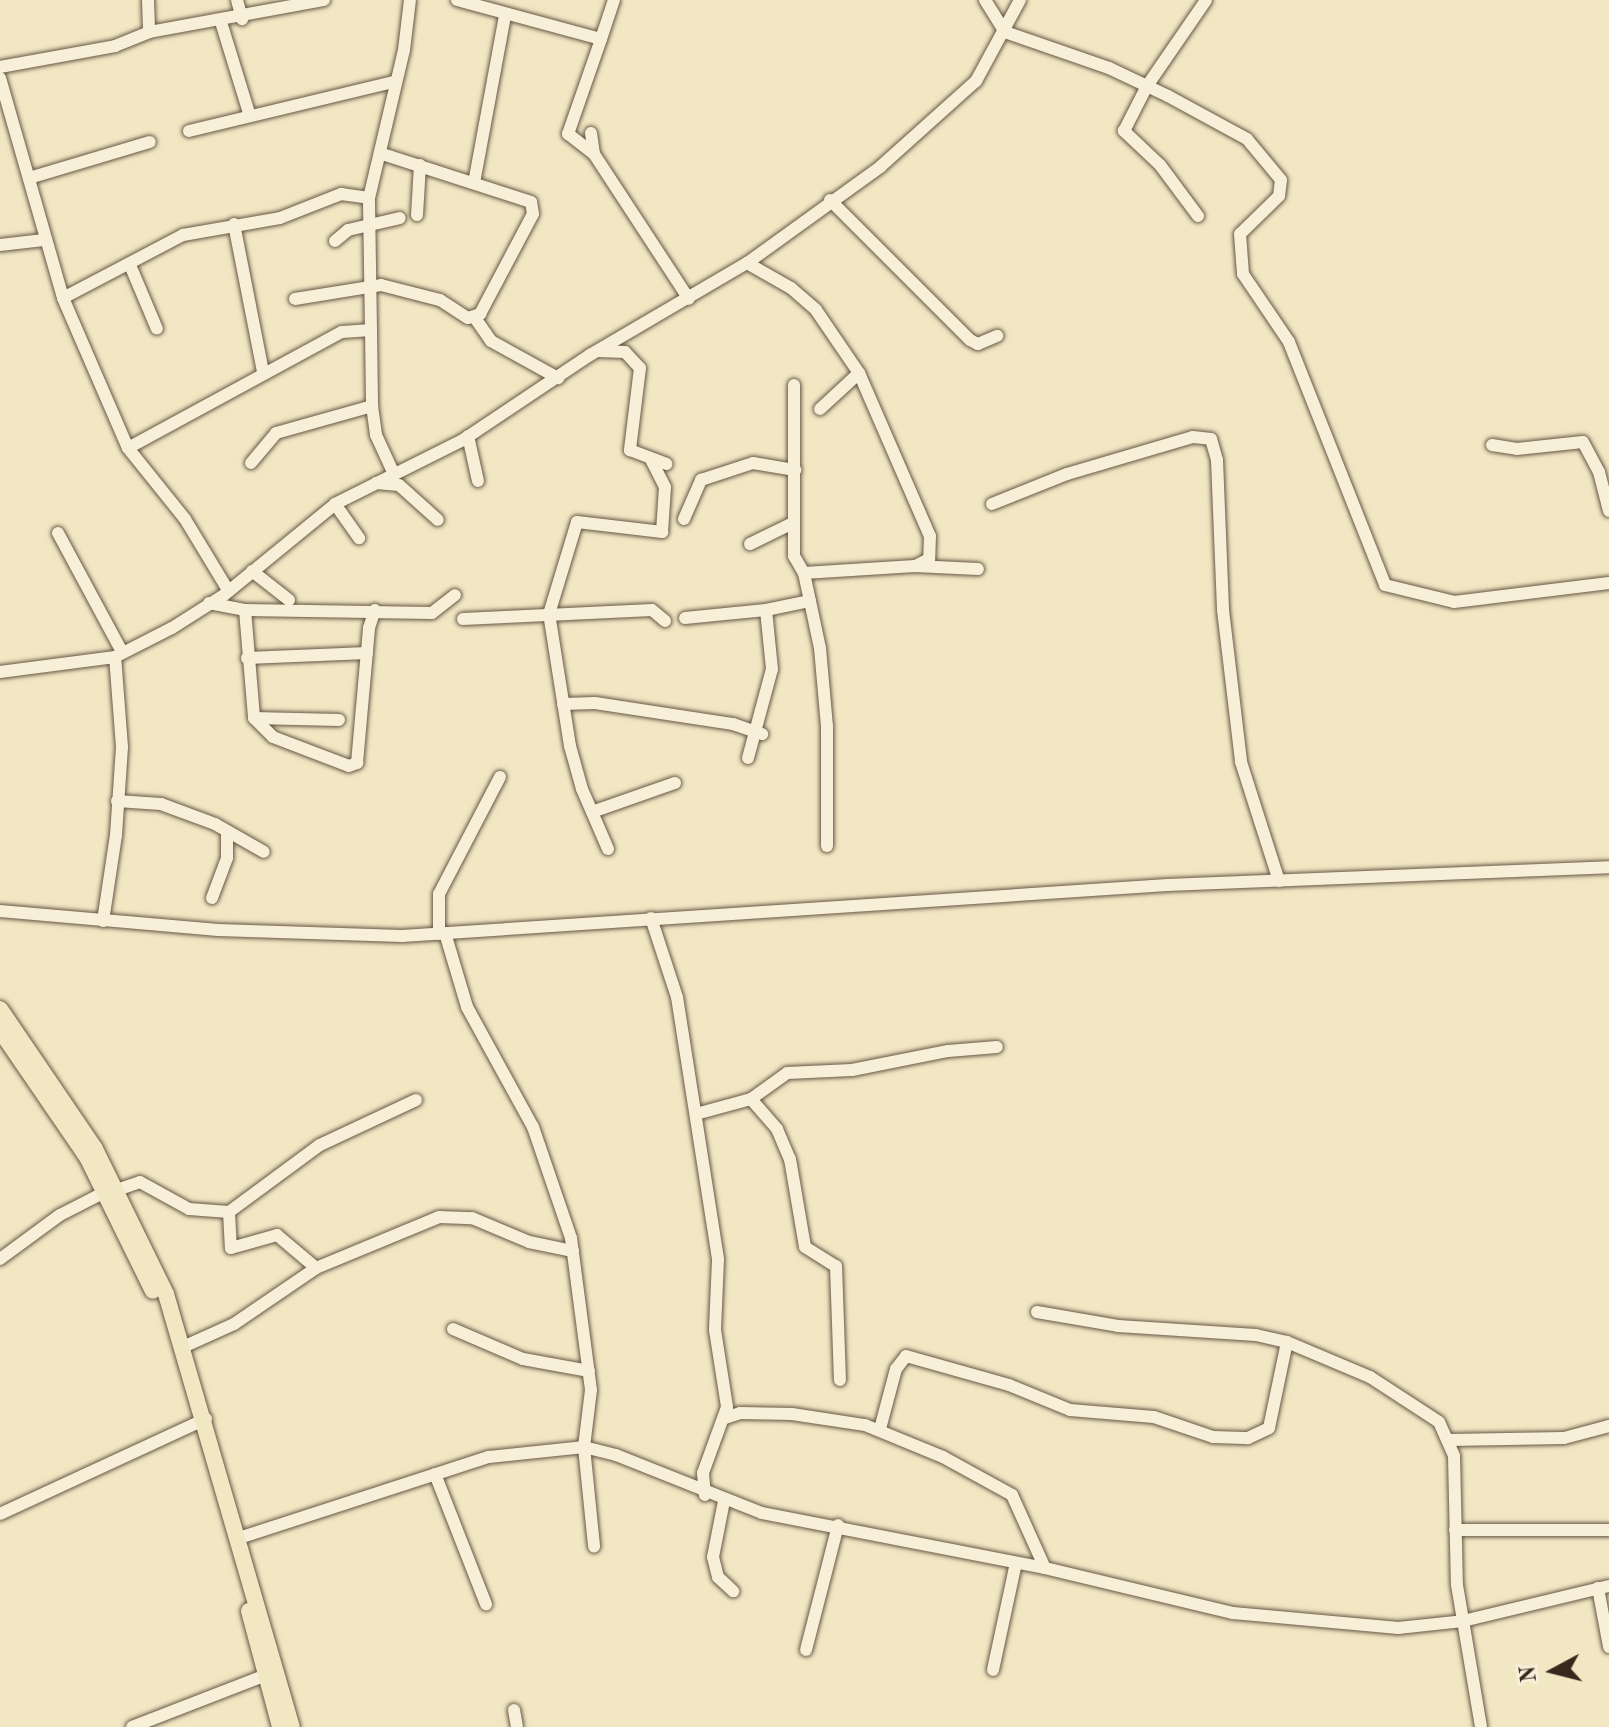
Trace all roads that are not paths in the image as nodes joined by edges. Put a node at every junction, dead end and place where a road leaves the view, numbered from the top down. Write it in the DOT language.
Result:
graph roads {
  1 [pos="148,0"];
  2 [pos="237,0"];
  3 [pos="324,0"];
  4 [pos="410,0"];
  5 [pos="457,0"];
  6 [pos="614,0"];
  7 [pos="985,0"];
  8 [pos="1020,0"];
  9 [pos="1206,0"];
  10 [pos="505,16"];
  11 [pos="242,19"];
  12 [pos="221,22"];
  13 [pos="149,32"];
  14 [pos="1005,32"];
  15 [pos="601,39"];
  16 [pos="0,67"];
  17 [pos="0,78"];
  18 [pos="393,82"];
  19 [pos="1147,86"];
  20 [pos="250,116"];
  21 [pos="189,131"];
  22 [pos="591,133"];
  23 [pos="150,142"];
  24 [pos="382,154"];
  25 [pos="594,154"];
  26 [pos="420,165"];
  27 [pos="29,178"];
  28 [pos="474,183"];
  29 [pos="369,198"];
  30 [pos="830,200"];
  31 [pos="417,215"];
  32 [pos="1198,216"];
  33 [pos="400,218"];
  34 [pos="234,224"];
  35 [pos="368,224"];
  36 [pos="44,240"];
  37 [pos="335,241"];
  38 [pos="0,245"];
  39 [pos="747,263"];
  40 [pos="130,265"];
  41 [pos="368,284"];
  42 [pos="63,298"];
  43 [pos="295,299"];
  44 [pos="689,299"];
  45 [pos="475,318"];
  46 [pos="157,329"];
  47 [pos="371,330"];
  48 [pos="997,336"];
  49 [pos="598,351"];
  50 [pos="263,372"];
  51 [pos="859,373"];
  52 [pos="558,378"];
  53 [pos="794,385"];
  54 [pos="372,406"];
  55 [pos="820,409"];
  56 [pos="468,436"];
  57 [pos="1492,445"];
  58 [pos="128,448"];
  59 [pos="651,459"];
  60 [pos="251,463"];
  61 [pos="666,464"];
  62 [pos="795,470"];
  63 [pos="393,472"];
  64 [pos="478,481"];
  65 [pos="376,483"];
  66 [pos="335,504"];
  67 [pos="992,504"];
  68 [pos="1609,511"];
  69 [pos="684,519"];
  70 [pos="438,520"];
  71 [pos="793,523"];
  72 [pos="58,533"];
  73 [pos="359,538"];
  74 [pos="750,544"];
  75 [pos="915,566"];
  76 [pos="978,569"];
  77 [pos="252,571"];
  78 [pos="804,573"];
  79 [pos="1609,583"];
  80 [pos="228,590"];
  81 [pos="455,595"];
  82 [pos="289,600"];
  83 [pos="810,601"];
  84 [pos="209,603"];
  85 [pos="245,610"];
  86 [pos="375,610"];
  87 [pos="766,610"];
  88 [pos="549,614"];
  89 [pos="685,618"];
  90 [pos="463,619"];
  91 [pos="665,621"];
  92 [pos="367,653"];
  93 [pos="119,654"];
  94 [pos="247,658"];
  95 [pos="0,672"];
  96 [pos="563,704"];
  97 [pos="254,718"];
  98 [pos="339,720"];
  99 [pos="758,732"];
  100 [pos="748,758"];
  101 [pos="500,777"];
  102 [pos="675,783"];
  103 [pos="117,801"];
  104 [pos="592,812"];
  105 [pos="227,832"];
  106 [pos="827,846"];
  107 [pos="608,849"];
  108 [pos="264,852"];
  109 [pos="1609,867"];
  110 [pos="1279,881"];
  111 [pos="212,898"];
  112 [pos="0,911"];
  113 [pos="651,918"];
  114 [pos="103,921"];
  115 [pos="442,934"];
  116 [pos="0,1009"];
  117 [pos="0,1030"];
  118 [pos="997,1047"];
  119 [pos="6,1052"];
  120 [pos="751,1099"];
  121 [pos="416,1100"];
  122 [pos="696,1114"];
  123 [pos="111,1191"];
  124 [pos="229,1212"];
  125 [pos="573,1251"];
  126 [pos="0,1259"];
  127 [pos="316,1268"];
  128 [pos="1037,1312"];
  129 [pos="453,1329"];
  130 [pos="1287,1342"];
  131 [pos="183,1347"];
  132 [pos="589,1371"];
  133 [pos="840,1380"];
  134 [pos="726,1412"];
  135 [pos="201,1420"];
  136 [pos="1609,1426"];
  137 [pos="880,1429"];
  138 [pos="1449,1440"];
  139 [pos="584,1447"];
  140 [pos="703,1473"];
  141 [pos="435,1474"];
  142 [pos="684,1485"];
  143 [pos="705,1495"];
  144 [pos="724,1501"];
  145 [pos="0,1514"];
  146 [pos="838,1525"];
  147 [pos="1455,1530"];
  148 [pos="1609,1530"];
  149 [pos="239,1538"];
  150 [pos="594,1546"];
  151 [pos="1016,1563"];
  152 [pos="1045,1568"];
  153 [pos="1604,1587"];
  154 [pos="733,1591"];
  155 [pos="486,1604"];
  156 [pos="1463,1621"];
  157 [pos="1609,1647"];
  158 [pos="806,1650"];
  159 [pos="993,1670"];
  160 [pos="272,1674"];
  161 [pos="514,1710"];
  162 [pos="132,1727"];
  163 [pos="280,1727"];
  164 [pos="292,1727"];
  165 [pos="517,1727"];
  166 [pos="1481,1727"];
  1 -- 13 [label="street"];
  2 -- 11 [label="street"];
  3 -- 11 [label="street"];
  4 -- 18 [label="street"];
  5 -- 10 [label="street"];
  6 -- 15 [label="street"];
  7 -- 14 [label="street"];
  8 -- 14 [label="street"];
  9 -- 19 [label="street"];
  10 -- 15 [label="street"];
  10 -- 28 [label="street"];
  11 -- 12 [label="street"];
  12 -- 13 [label="street"];
  12 -- 20 [label="street"];
  13 -- 16 [label="street"];
  14 -- 19 [label="street"];
  14 -- 30 [label="street"];
  15 -- 25 [label="street"];
  17 -- 27 [label="street"];
  18 -- 20 [label="street"];
  18 -- 24 [label="street"];
  19 -- 32 [label="street"];
  19 -- 79 [label="street"];
  20 -- 21 [label="street"];
  22 -- 25 [label="street"];
  23 -- 27 [label="street"];
  24 -- 26 [label="street"];
  24 -- 29 [label="street"];
  25 -- 44 [label="street"];
  26 -- 28 [label="street"];
  26 -- 31 [label="street"];
  27 -- 36 [label="street"];
  28 -- 45 [label="street"];
  29 -- 34 [label="street"];
  29 -- 35 [label="street"];
  30 -- 39 [label="street"];
  30 -- 48 [label="street"];
  33 -- 35 [label="street"];
  34 -- 40 [label="street"];
  34 -- 50 [label="street"];
  35 -- 37 [label="street"];
  35 -- 41 [label="street"];
  36 -- 38 [label="street"];
  36 -- 42 [label="street"];
  39 -- 44 [label="street"];
  39 -- 51 [label="street"];
  40 -- 42 [label="street"];
  40 -- 46 [label="street"];
  41 -- 43 [label="street"];
  41 -- 45 [label="street"];
  41 -- 47 [label="street"];
  42 -- 58 [label="street"];
  44 -- 49 [label="street"];
  45 -- 52 [label="street"];
  47 -- 50 [label="street"];
  47 -- 54 [label="street"];
  49 -- 52 [label="street"];
  49 -- 59 [label="street"];
  50 -- 58 [label="street"];
  51 -- 55 [label="street"];
  51 -- 75 [label="street"];
  52 -- 56 [label="street"];
  53 -- 62 [label="street"];
  54 -- 60 [label="street"];
  54 -- 63 [label="street"];
  56 -- 63 [label="street"];
  56 -- 64 [label="street"];
  57 -- 68 [label="street"];
  58 -- 80 [label="street"];
  59 -- 61 [label="street"];
  59 -- 88 [label="street"];
  62 -- 69 [label="street"];
  62 -- 71 [label="street"];
  63 -- 65 [label="street"];
  65 -- 66 [label="street"];
  65 -- 70 [label="street"];
  66 -- 73 [label="street"];
  66 -- 77 [label="street"];
  67 -- 110 [label="street"];
  71 -- 74 [label="street"];
  71 -- 78 [label="street"];
  72 -- 93 [label="street"];
  75 -- 76 [label="street"];
  75 -- 78 [label="street"];
  77 -- 80 [label="street"];
  77 -- 82 [label="street"];
  78 -- 83 [label="street"];
  80 -- 84 [label="street"];
  81 -- 86 [label="street"];
  83 -- 87 [label="street"];
  83 -- 106 [label="street"];
  84 -- 85 [label="street"];
  84 -- 93 [label="street"];
  85 -- 86 [label="street"];
  85 -- 94 [label="street"];
  86 -- 92 [label="street"];
  87 -- 89 [label="street"];
  87 -- 99 [label="street"];
  88 -- 90 [label="street"];
  88 -- 91 [label="street"];
  88 -- 96 [label="street"];
  92 -- 94 [label="street"];
  92 -- 97 [label="street"];
  93 -- 95 [label="street"];
  93 -- 103 [label="street"];
  94 -- 97 [label="street"];
  96 -- 99 [label="street"];
  96 -- 104 [label="street"];
  97 -- 98 [label="street"];
  99 -- 100 [label="street"];
  101 -- 115 [label="street"];
  102 -- 104 [label="street"];
  103 -- 105 [label="street"];
  103 -- 114 [label="street"];
  104 -- 107 [label="street"];
  105 -- 108 [label="street"];
  105 -- 111 [label="street"];
  109 -- 110 [label="street"];
  110 -- 113 [label="street"];
  112 -- 114 [label="street"];
  113 -- 115 [label="street"];
  113 -- 122 [label="street"];
  114 -- 115 [label="street"];
  115 -- 125 [label="street"];
  116 -- 123 [label="main road"];
  117 -- 119 [label="main road"];
  118 -- 120 [label="street"];
  119 -- 123 [label="main road"];
  120 -- 122 [label="street"];
  120 -- 133 [label="street"];
  121 -- 124 [label="street"];
  122 -- 134 [label="street"];
  123 -- 124 [label="street"];
  123 -- 126 [label="street"];
  123 -- 131 [label="main road"];
  123 -- 135 [label="main road"];
  124 -- 127 [label="street"];
  125 -- 127 [label="street"];
  125 -- 132 [label="street"];
  127 -- 131 [label="street"];
  128 -- 130 [label="street"];
  129 -- 132 [label="street"];
  130 -- 137 [label="street"];
  130 -- 138 [label="street"];
  131 -- 135 [label="main road"];
  132 -- 139 [label="street"];
  134 -- 137 [label="street"];
  134 -- 140 [label="street"];
  135 -- 145 [label="street"];
  135 -- 149 [label="main road"];
  135 -- 160 [label="main road"];
  136 -- 138 [label="street"];
  137 -- 152 [label="street"];
  138 -- 147 [label="street"];
  139 -- 141 [label="street"];
  139 -- 142 [label="street"];
  139 -- 150 [label="street"];
  140 -- 142 [label="street"];
  140 -- 143 [label="street"];
  141 -- 149 [label="street"];
  141 -- 155 [label="street"];
  142 -- 143 [label="street"];
  143 -- 144 [label="street"];
  144 -- 146 [label="street"];
  144 -- 154 [label="street"];
  146 -- 151 [label="street"];
  146 -- 158 [label="street"];
  147 -- 148 [label="street"];
  147 -- 156 [label="street"];
  149 -- 160 [label="main road"];
  151 -- 152 [label="street"];
  151 -- 159 [label="street"];
  152 -- 156 [label="street"];
  153 -- 156 [label="street"];
  153 -- 157 [label="street"];
  156 -- 166 [label="street"];
  160 -- 162 [label="street"];
  160 -- 163 [label="main road"];
  160 -- 164 [label="main road"];
  161 -- 165 [label="street"];
}
